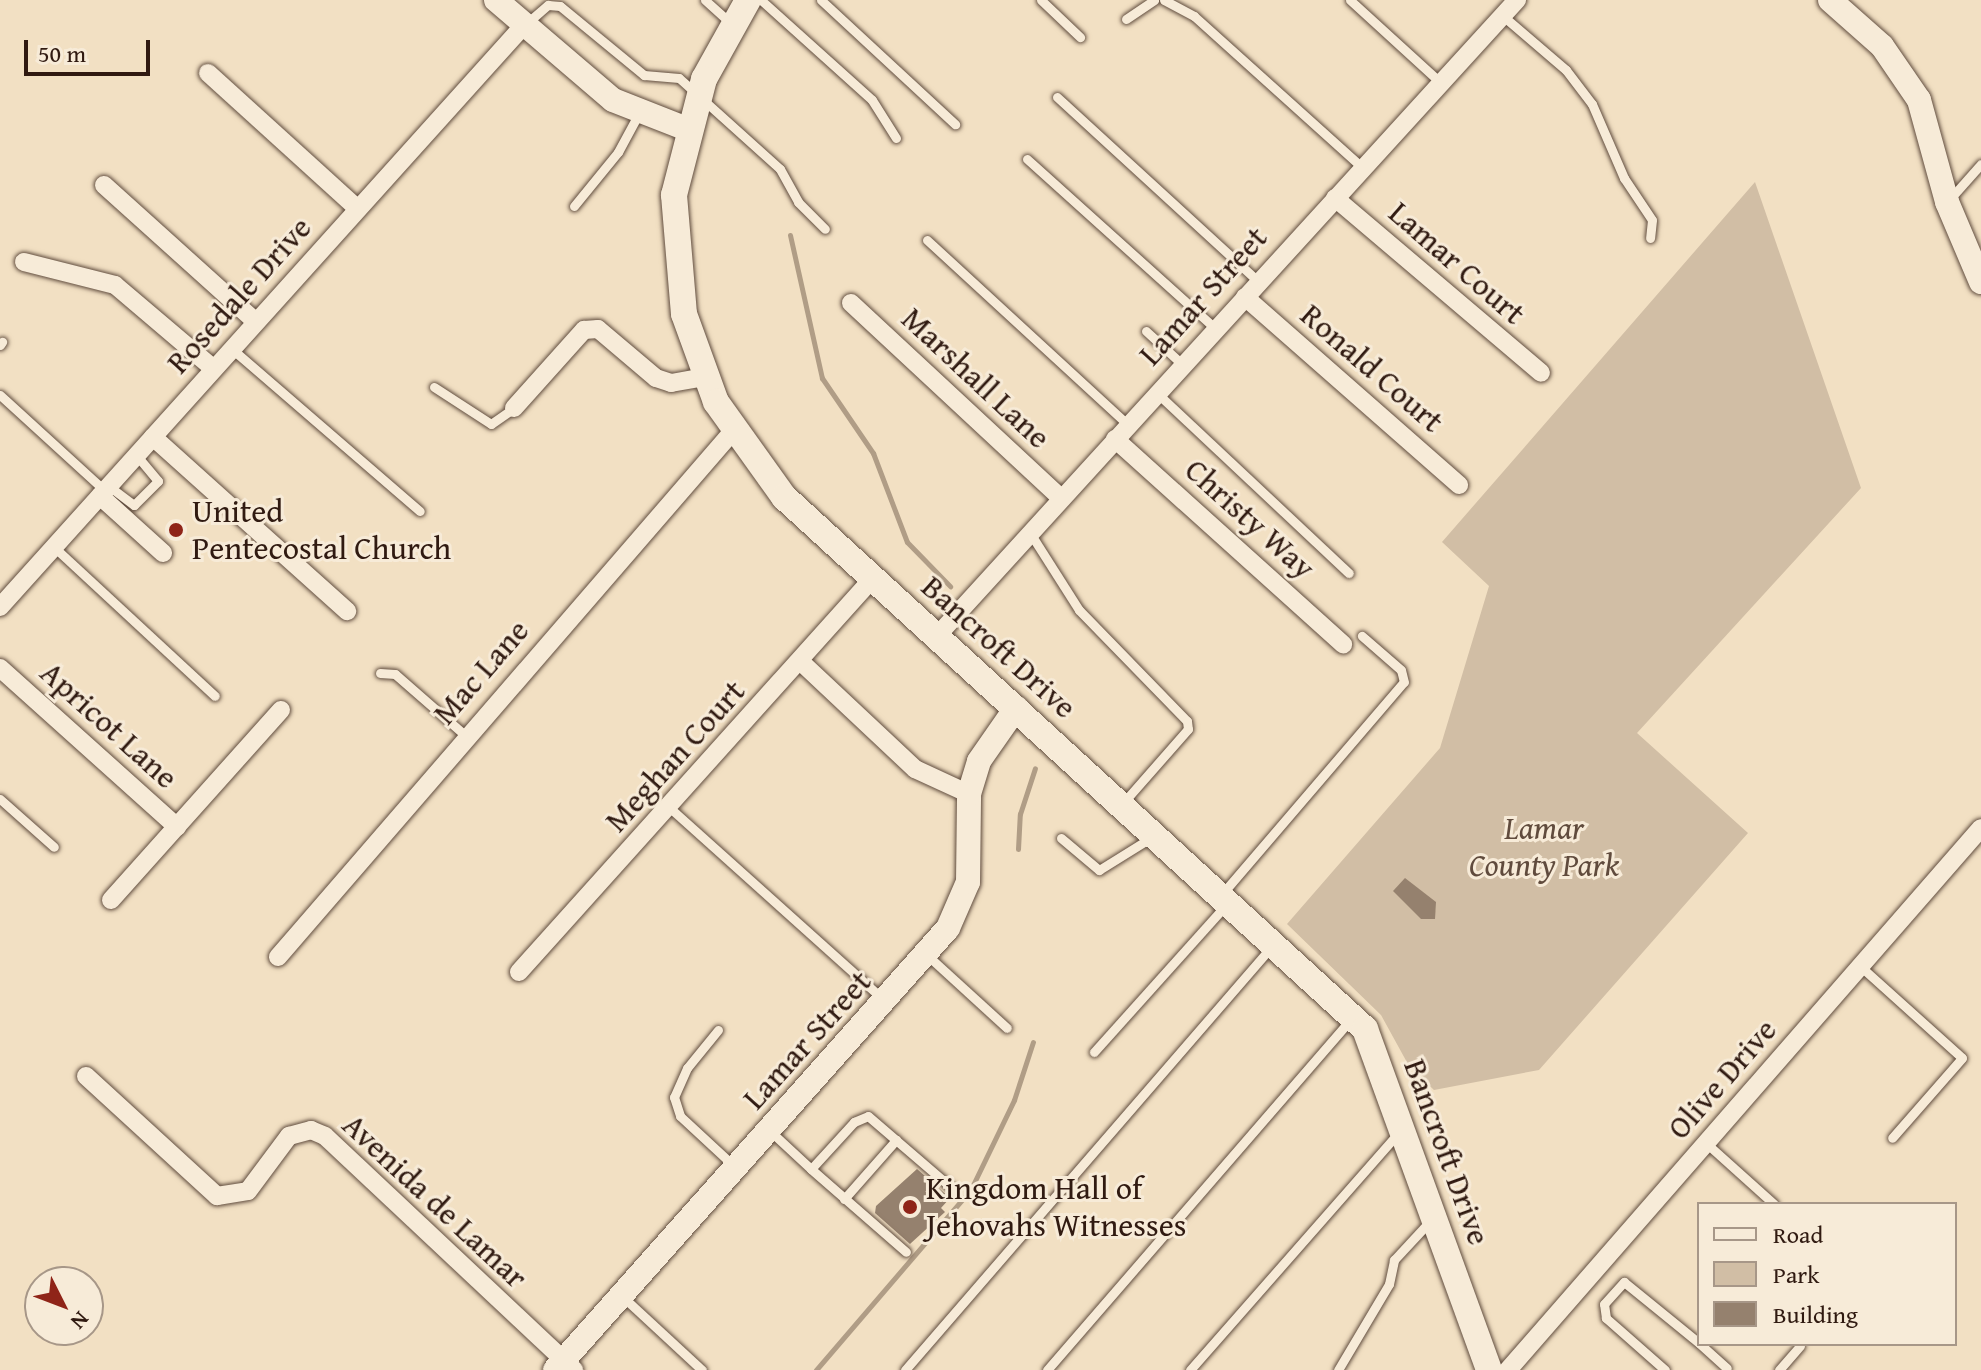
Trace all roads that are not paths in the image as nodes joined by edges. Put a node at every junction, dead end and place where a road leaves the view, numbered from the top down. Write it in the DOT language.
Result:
graph roads {
  1 [pos="496,0"];
  2 [pos="705,0"];
  3 [pos="748,0"];
  4 [pos="761,0"];
  5 [pos="821,0"];
  6 [pos="1041,0"];
  7 [pos="1154,0"];
  8 [pos="1164,0"];
  9 [pos="1350,0"];
  10 [pos="1830,0"];
  11 [pos="1511,5"];
  12 [pos="1126,19"];
  13 [pos="732,24"];
  14 [pos="524,25"];
  15 [pos="1080,37"];
  16 [pos="208,73"];
  17 [pos="1441,83"];
  18 [pos="699,95"];
  19 [pos="1057,97"];
  20 [pos="639,113"];
  21 [pos="955,124"];
  22 [pos="687,129"];
  23 [pos="896,138"];
  24 [pos="1027,159"];
  25 [pos="1981,164"];
  26 [pos="1363,168"];
  27 [pos="104,185"];
  28 [pos="1335,198"];
  29 [pos="1947,202"];
  30 [pos="574,206"];
  31 [pos="357,208"];
  32 [pos="825,229"];
  33 [pos="1650,238"];
  34 [pos="927,240"];
  35 [pos="24,262"];
  36 [pos="1259,282"];
  37 [pos="1981,282"];
  38 [pos="1245,297"];
  39 [pos="851,303"];
  40 [pos="255,321"];
  41 [pos="1216,329"];
  42 [pos="1146,331"];
  43 [pos="231,348"];
  44 [pos="1183,365"];
  45 [pos="213,368"];
  46 [pos="1541,373"];
  47 [pos="705,377"];
  48 [pos="434,387"];
  49 [pos="1157,393"];
  50 [pos="0,395"];
  51 [pos="514,408"];
  52 [pos="733,431"];
  53 [pos="1122,432"];
  54 [pos="153,437"];
  55 [pos="136,455"];
  56 [pos="1459,485"];
  57 [pos="105,491"];
  58 [pos="1061,498"];
  59 [pos="420,511"];
  60 [pos="1030,533"];
  61 [pos="54,547"];
  62 [pos="163,553"];
  63 [pos="1349,573"];
  64 [pos="873,578"];
  65 [pos="0,607"];
  66 [pos="347,611"];
  67 [pos="937,636"];
  68 [pos="1362,636"];
  69 [pos="1343,644"];
  70 [pos="800,661"];
  71 [pos="0,668"];
  72 [pos="380,673"];
  73 [pos="215,696"];
  74 [pos="1016,708"];
  75 [pos="281,710"];
  76 [pos="466,736"];
  77 [pos="969,794"];
  78 [pos="0,799"];
  79 [pos="1121,805"];
  80 [pos="670,808"];
  81 [pos="177,827"];
  82 [pos="1981,828"];
  83 [pos="1154,835"];
  84 [pos="1061,838"];
  85 [pos="54,847"];
  86 [pos="111,900"];
  87 [pos="1224,900"];
  88 [pos="1274,945"];
  89 [pos="925,954"];
  90 [pos="278,957"];
  91 [pos="1860,966"];
  92 [pos="519,972"];
  93 [pos="885,1001"];
  94 [pos="1353,1017"];
  95 [pos="1007,1028"];
  96 [pos="718,1030"];
  97 [pos="1094,1052"];
  98 [pos="86,1076"];
  99 [pos="1403,1127"];
  100 [pos="769,1130"];
  101 [pos="1892,1138"];
  102 [pos="896,1140"];
  103 [pos="1706,1143"];
  104 [pos="736,1168"];
  105 [pos="811,1169"];
  106 [pos="954,1190"];
  107 [pos="844,1199"];
  108 [pos="1772,1202"];
  109 [pos="1435,1217"];
  110 [pos="906,1252"];
  111 [pos="621,1295"];
  112 [pos="1697,1342"];
  113 [pos="1702,1346"];
  114 [pos="1800,1346"];
  115 [pos="564,1367"];
  116 [pos="1727,1369"];
  117 [pos="702,1370"];
  118 [pos="905,1370"];
  119 [pos="1047,1370"];
  120 [pos="1190,1370"];
  121 [pos="1338,1370"];
  122 [pos="1489,1370"];
  123 [pos="1508,1370"];
  124 [pos="1665,1370"];
  125 [pos="1779,1370"];
  1 -- 14 [label="street"];
  2 -- 13 [label="lane"];
  3 -- 13 [label="main road, Bancroft Drive"];
  4 -- 23 [label="lane"];
  5 -- 21 [label="lane"];
  6 -- 15 [label="lane"];
  7 -- 12 [label="lane"];
  8 -- 26 [label="lane"];
  9 -- 17 [label="lane"];
  10 -- 29 [label="street"];
  11 -- 17 [label="street, Lamar Street"];
  11 -- 33 [label="lane"];
  13 -- 18 [label="main road, Bancroft Drive"];
  14 -- 18 [label="lane"];
  14 -- 20 [label="street"];
  14 -- 31 [label="street, Rosedale Drive"];
  16 -- 31 [label="street"];
  17 -- 26 [label="street, Lamar Street"];
  18 -- 22 [label="main road, Bancroft Drive"];
  18 -- 32 [label="lane"];
  19 -- 36 [label="lane"];
  20 -- 22 [label="street"];
  20 -- 30 [label="lane"];
  22 -- 47 [label="main road, Bancroft Drive"];
  24 -- 41 [label="lane"];
  25 -- 29 [label="lane"];
  26 -- 28 [label="street, Lamar Street"];
  27 -- 40 [label="street"];
  28 -- 36 [label="street, Lamar Street"];
  28 -- 46 [label="street, Lamar Court"];
  29 -- 37 [label="street"];
  31 -- 40 [label="street, Rosedale Drive"];
  34 -- 53 [label="lane"];
  35 -- 45 [label="street"];
  36 -- 38 [label="street, Lamar Street"];
  38 -- 41 [label="street, Lamar Street"];
  38 -- 56 [label="street, Ronald Court"];
  39 -- 58 [label="street, Marshall Lane"];
  40 -- 43 [label="street, Rosedale Drive"];
  41 -- 44 [label="street, Lamar Street"];
  42 -- 44 [label="lane"];
  43 -- 45 [label="street, Rosedale Drive"];
  43 -- 59 [label="lane"];
  44 -- 49 [label="street, Lamar Street"];
  45 -- 54 [label="street, Rosedale Drive"];
  47 -- 51 [label="street"];
  47 -- 52 [label="main road, Bancroft Drive"];
  48 -- 51 [label="lane"];
  49 -- 53 [label="street, Lamar Street"];
  49 -- 63 [label="lane"];
  50 -- 57 [label="lane"];
  52 -- 64 [label="main road, Bancroft Drive"];
  52 -- 76 [label="street, Mac Lane"];
  53 -- 58 [label="street, Lamar Street"];
  53 -- 69 [label="street, Christy Way"];
  54 -- 55 [label="street, Rosedale Drive"];
  54 -- 66 [label="street"];
  55 -- 57 [label="street, Rosedale Drive"];
  55 -- 57 [label="lane"];
  57 -- 61 [label="street, Rosedale Drive"];
  57 -- 62 [label="street"];
  58 -- 60 [label="street, Lamar Street"];
  60 -- 67 [label="street, Lamar Street"];
  60 -- 79 [label="lane"];
  61 -- 65 [label="street, Rosedale Drive"];
  61 -- 73 [label="lane"];
  64 -- 67 [label="main road, Bancroft Drive"];
  64 -- 70 [label="street, Meghan Court"];
  67 -- 74 [label="main road, Bancroft Drive"];
  68 -- 87 [label="lane"];
  70 -- 77 [label="street"];
  70 -- 80 [label="street, Meghan Court"];
  71 -- 81 [label="street, Apricot Lane"];
  72 -- 76 [label="lane"];
  74 -- 77 [label="street, Lamar Street"];
  74 -- 79 [label="main road, Bancroft Drive"];
  75 -- 81 [label="street"];
  76 -- 90 [label="street, Mac Lane"];
  77 -- 89 [label="street, Lamar Street"];
  78 -- 85 [label="lane"];
  79 -- 83 [label="main road, Bancroft Drive"];
  80 -- 92 [label="street, Meghan Court"];
  80 -- 93 [label="lane"];
  81 -- 86 [label="street"];
  82 -- 91 [label="street, Olive Drive"];
  83 -- 84 [label="lane"];
  83 -- 87 [label="main road, Bancroft Drive"];
  87 -- 88 [label="main road, Bancroft Drive"];
  87 -- 97 [label="lane"];
  88 -- 94 [label="main road, Bancroft Drive"];
  88 -- 118 [label="lane"];
  89 -- 93 [label="street, Lamar Street"];
  89 -- 95 [label="lane"];
  91 -- 101 [label="lane"];
  91 -- 103 [label="street, Olive Drive"];
  93 -- 100 [label="street, Lamar Street"];
  94 -- 99 [label="main road, Bancroft Drive"];
  94 -- 119 [label="lane"];
  96 -- 104 [label="lane"];
  98 -- 115 [label="street, Avenida de Lamar"];
  99 -- 109 [label="main road, Bancroft Drive"];
  99 -- 120 [label="lane"];
  100 -- 104 [label="street, Lamar Street"];
  100 -- 105 [label="lane"];
  102 -- 105 [label="lane"];
  102 -- 106 [label="lane"];
  102 -- 107 [label="lane"];
  103 -- 108 [label="lane"];
  103 -- 123 [label="street, Olive Drive"];
  104 -- 111 [label="street, Lamar Street"];
  105 -- 107 [label="lane"];
  107 -- 110 [label="lane"];
  109 -- 121 [label="lane"];
  109 -- 122 [label="main road, Bancroft Drive"];
  111 -- 115 [label="street, Lamar Street"];
  111 -- 117 [label="lane"];
  112 -- 124 [label="lane"];
  113 -- 116 [label="lane"];
  114 -- 125 [label="lane"];
}
